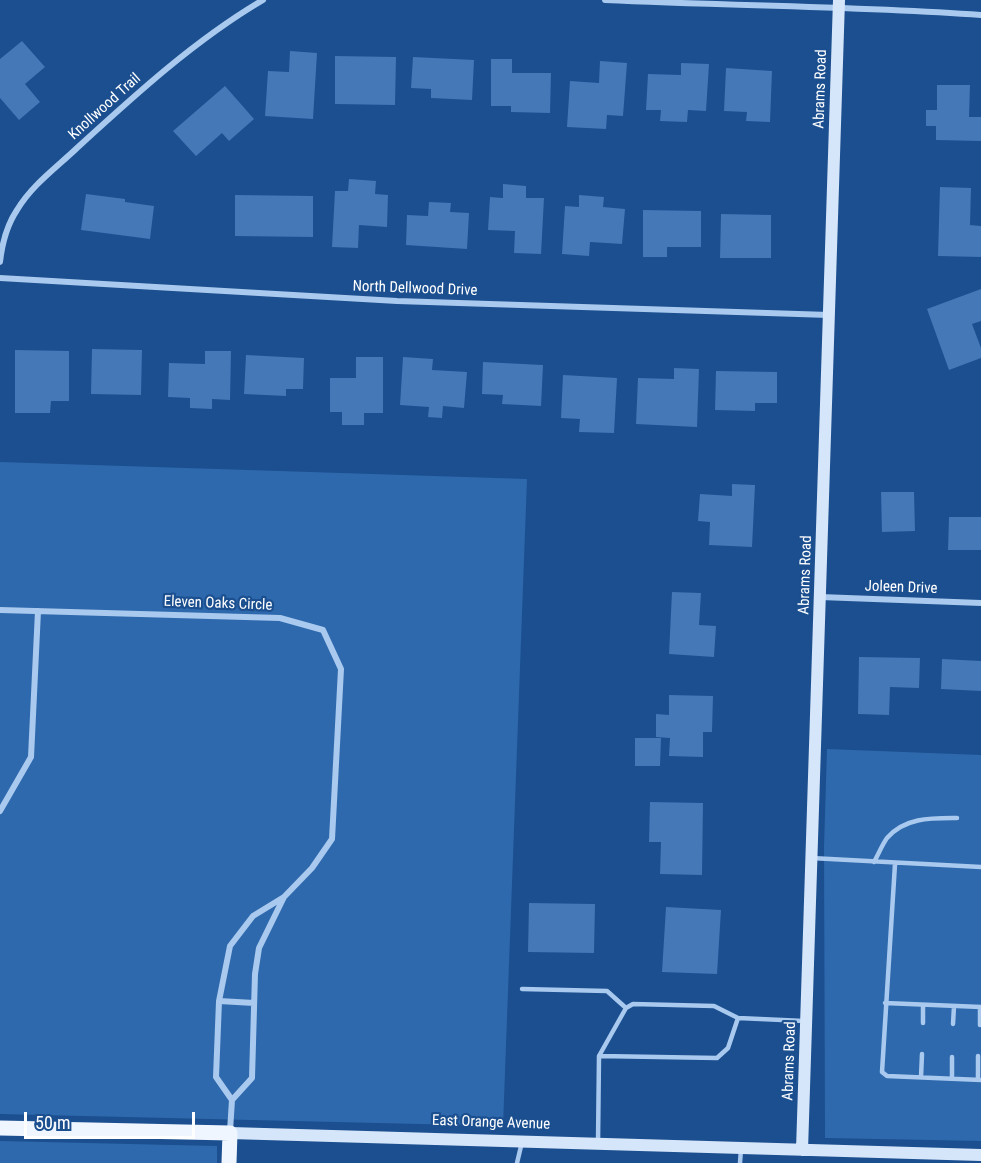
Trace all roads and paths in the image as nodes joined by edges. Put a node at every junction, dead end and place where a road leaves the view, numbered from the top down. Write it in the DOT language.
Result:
graph roads {
  1 [pos="263,0"];
  2 [pos="605,0"];
  3 [pos="839,4"];
  4 [pos="981,15"];
  5 [pos="0,262"];
  6 [pos="0,278"];
  7 [pos="829,315"];
  8 [pos="820,597"];
  9 [pos="981,603"];
  10 [pos="0,610"];
  11 [pos="38,611"];
  12 [pos="0,811"];
  13 [pos="957,818"];
  14 [pos="812,858"];
  15 [pos="873,862"];
  16 [pos="895,864"];
  17 [pos="981,867"];
  18 [pos="284,897"];
  19 [pos="522,989"];
  20 [pos="219,1001"];
  21 [pos="254,1003"];
  22 [pos="885,1003"];
  23 [pos="923,1005"];
  24 [pos="954,1006"];
  25 [pos="981,1007"];
  26 [pos="626,1008"];
  27 [pos="738,1018"];
  28 [pos="806,1021"];
  29 [pos="923,1023"];
  30 [pos="953,1024"];
  31 [pos="980,1025"];
  32 [pos="922,1054"];
  33 [pos="599,1056"];
  34 [pos="978,1056"];
  35 [pos="952,1057"];
  36 [pos="921,1077"];
  37 [pos="952,1078"];
  38 [pos="979,1080"];
  39 [pos="232,1100"];
  40 [pos="0,1128"];
  41 [pos="230,1134"];
  42 [pos="522,1142"];
  43 [pos="598,1144"];
  44 [pos="741,1149"];
  45 [pos="802,1150"];
  46 [pos="981,1155"];
  47 [pos="229,1163"];
  48 [pos="517,1163"];
  49 [pos="740,1163"];
  1 -- 5 [label="street, Knollwood Trail"];
  2 -- 3 [label="street"];
  3 -- 4 [label="street"];
  3 -- 7 [label="street, Abrams Road"];
  6 -- 7 [label="street, North Dellwood Drive"];
  7 -- 8 [label="street, Abrams Road"];
  8 -- 9 [label="street, Joleen Drive"];
  8 -- 14 [label="street, Abrams Road"];
  10 -- 11 [label="street, Eleven Oaks Circle"];
  11 -- 12 [label="street"];
  11 -- 18 [label="street, Eleven Oaks Circle"];
  13 -- 15 [label="lane"];
  14 -- 15 [label="lane"];
  14 -- 28 [label="street, Abrams Road"];
  15 -- 16 [label="lane"];
  16 -- 17 [label="lane"];
  16 -- 22 [label="lane"];
  18 -- 20 [label="street, Eleven Oaks Circle"];
  18 -- 21 [label="street, Eleven Oaks Circle"];
  19 -- 26 [label="lane"];
  20 -- 21 [label="street"];
  20 -- 39 [label="street, Eleven Oaks Circle"];
  21 -- 39 [label="street, Eleven Oaks Circle"];
  22 -- 23 [label="lane"];
  22 -- 36 [label="lane"];
  23 -- 24 [label="lane"];
  23 -- 29 [label="lane"];
  24 -- 25 [label="lane"];
  24 -- 30 [label="lane"];
  25 -- 31 [label="lane"];
  26 -- 27 [label="lane"];
  26 -- 33 [label="lane"];
  27 -- 28 [label="lane"];
  27 -- 33 [label="lane"];
  28 -- 45 [label="street, Abrams Road"];
  32 -- 36 [label="lane"];
  33 -- 43 [label="lane"];
  34 -- 38 [label="lane"];
  35 -- 37 [label="lane"];
  36 -- 37 [label="lane"];
  37 -- 38 [label="lane"];
  39 -- 41 [label="street"];
  40 -- 41 [label="main road, East Orange Avenue"];
  41 -- 42 [label="street, East Orange Avenue"];
  41 -- 47 [label="main road"];
  42 -- 43 [label="street, East Orange Avenue"];
  42 -- 48 [label="lane"];
  43 -- 44 [label="street, East Orange Avenue"];
  44 -- 45 [label="street, East Orange Avenue"];
  44 -- 49 [label="lane"];
  45 -- 46 [label="street, East Orange Avenue"];
}
